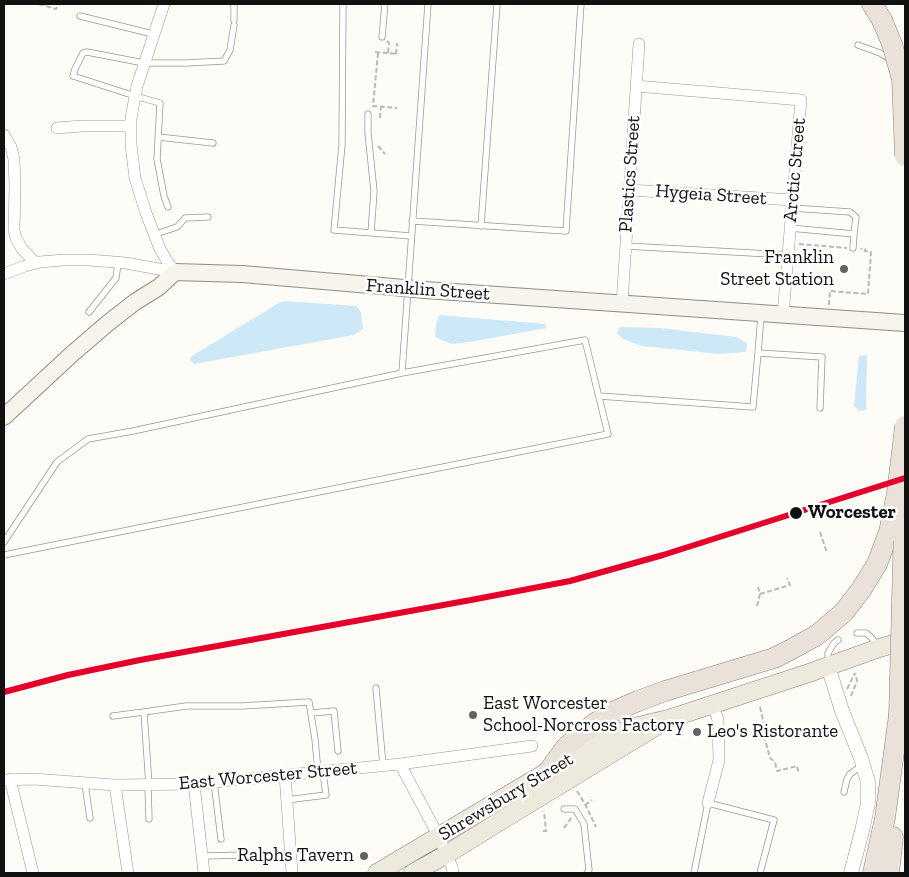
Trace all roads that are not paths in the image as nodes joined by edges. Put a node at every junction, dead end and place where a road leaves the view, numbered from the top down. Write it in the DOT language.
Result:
graph roads {
  1 [pos="164,4"];
  2 [pos="234,4"];
  3 [pos="343,4"];
  4 [pos="385,4"];
  5 [pos="428,4"];
  6 [pos="497,4"];
  7 [pos="581,4"];
  8 [pos="877,12"];
  9 [pos="80,16"];
  10 [pos="153,34"];
  11 [pos="382,37"];
  12 [pos="639,44"];
  13 [pos="858,45"];
  14 [pos="144,62"];
  15 [pos="905,68"];
  16 [pos="636,86"];
  17 [pos="135,96"];
  18 [pos="368,114"];
  19 [pos="131,126"];
  20 [pos="56,128"];
  21 [pos="4,135"];
  22 [pos="158,137"];
  23 [pos="213,143"];
  24 [pos="905,156"];
  25 [pos="629,190"];
  26 [pos="792,204"];
  27 [pos="168,207"];
  28 [pos="208,217"];
  29 [pos="412,221"];
  30 [pos="481,226"];
  31 [pos="790,228"];
  32 [pos="371,233"];
  33 [pos="854,234"];
  34 [pos="153,235"];
  35 [pos="411,236"];
  36 [pos="626,246"];
  37 [pos="853,248"];
  38 [pos="788,256"];
  39 [pos="36,263"];
  40 [pos="118,263"];
  41 [pos="175,272"];
  42 [pos="4,274"];
  43 [pos="622,304"];
  44 [pos="90,312"];
  45 [pos="762,314"];
  46 [pos="783,315"];
  47 [pos="905,323"];
  48 [pos="758,352"];
  49 [pos="402,373"];
  50 [pos="599,396"];
  51 [pos="820,408"];
  52 [pos="4,417"];
  53 [pos="905,426"];
  54 [pos="905,485"];
  55 [pos="4,542"];
  56 [pos="4,555"];
  57 [pos="857,633"];
  58 [pos="838,640"];
  59 [pos="905,641"];
  60 [pos="878,648"];
  61 [pos="828,666"];
  62 [pos="376,688"];
  63 [pos="713,705"];
  64 [pos="144,712"];
  65 [pos="310,713"];
  66 [pos="899,715"];
  67 [pos="113,716"];
  68 [pos="668,719"];
  69 [pos="532,746"];
  70 [pos="338,751"];
  71 [pos="400,764"];
  72 [pos="863,765"];
  73 [pos="383,766"];
  74 [pos="321,772"];
  75 [pos="548,772"];
  76 [pos="285,775"];
  77 [pos="7,779"];
  78 [pos="214,782"];
  79 [pos="86,784"];
  80 [pos="194,784"];
  81 [pos="115,785"];
  82 [pos="148,786"];
  83 [pos="844,792"];
  84 [pos="286,800"];
  85 [pos="708,802"];
  86 [pos="564,809"];
  87 [pos="90,818"];
  88 [pos="149,820"];
  89 [pos="439,837"];
  90 [pos="221,839"];
  91 [pos="291,854"];
  92 [pos="446,854"];
  93 [pos="203,856"];
  94 [pos="33,873"];
  95 [pos="128,873"];
  96 [pos="204,873"];
  97 [pos="292,873"];
  98 [pos="377,873"];
  99 [pos="413,873"];
  100 [pos="453,873"];
  101 [pos="587,873"];
  102 [pos="694,873"];
  103 [pos="760,873"];
  104 [pos="851,873"];
  105 [pos="873,873"];
  106 [pos="889,873"];
  1 -- 10 [label="street"];
  2 -- 14 [label="lane"];
  3 -- 32 [label="lane"];
  4 -- 11 [label="lane"];
  5 -- 29 [label="lane"];
  6 -- 30 [label="lane"];
  7 -- 30 [label="lane"];
  8 -- 24 [label="highway, bridge"];
  9 -- 10 [label="lane"];
  10 -- 14 [label="street"];
  12 -- 16 [label="street, Plastics Street"];
  13 -- 15 [label="lane"];
  14 -- 17 [label="street"];
  14 -- 17 [label="lane"];
  16 -- 25 [label="street, Plastics Street"];
  16 -- 26 [label="street, Arctic Street"];
  17 -- 19 [label="street"];
  17 -- 22 [label="lane"];
  18 -- 32 [label="lane"];
  19 -- 20 [label="street"];
  19 -- 34 [label="street"];
  21 -- 39 [label="street"];
  22 -- 23 [label="lane"];
  22 -- 27 [label="lane"];
  25 -- 26 [label="street, Hygeia Street"];
  25 -- 36 [label="street, Plastics Street"];
  26 -- 31 [label="street, Arctic Street"];
  26 -- 33 [label="lane"];
  28 -- 34 [label="lane"];
  29 -- 30 [label="lane"];
  29 -- 35 [label="lane"];
  31 -- 33 [label="lane"];
  31 -- 38 [label="street, Arctic Street"];
  32 -- 35 [label="lane"];
  33 -- 37 [label="lane"];
  34 -- 41 [label="street"];
  35 -- 49 [label="lane"];
  36 -- 38 [label="lane"];
  36 -- 43 [label="street, Plastics Street"];
  38 -- 46 [label="street, Arctic Street"];
  39 -- 40 [label="street"];
  39 -- 42 [label="street"];
  40 -- 41 [label="street"];
  40 -- 44 [label="lane"];
  41 -- 43 [label="main road, Franklin Street, bridge"];
  41 -- 52 [label="main road"];
  43 -- 45 [label="main road, Franklin Street"];
  45 -- 46 [label="main road, Franklin Street"];
  45 -- 48 [label="lane"];
  46 -- 47 [label="main road, Franklin Street"];
  48 -- 50 [label="lane"];
  48 -- 51 [label="lane"];
  49 -- 50 [label="lane"];
  49 -- 55 [label="lane"];
  50 -- 56 [label="lane"];
  53 -- 75 [label="highway, bridge"];
  54 -- 66 [label="highway, bridge"];
  57 -- 60 [label="lane"];
  58 -- 61 [label="lane"];
  59 -- 60 [label="main road, Shrewsbury Street"];
  60 -- 61 [label="main road, Shrewsbury Street"];
  61 -- 63 [label="main road, Shrewsbury Street"];
  61 -- 72 [label="street"];
  62 -- 73 [label="lane"];
  63 -- 68 [label="main road, Shrewsbury Street"];
  63 -- 85 [label="street"];
  64 -- 65 [label="lane"];
  64 -- 67 [label="lane"];
  64 -- 82 [label="lane"];
  65 -- 70 [label="lane"];
  65 -- 74 [label="lane"];
  66 -- 105 [label="highway"];
  66 -- 106 [label="highway"];
  68 -- 75 [label="main road, Shrewsbury Street"];
  68 -- 92 [label="main road, Shrewsbury Street"];
  69 -- 71 [label="street, East Worcester Street"];
  71 -- 73 [label="street, East Worcester Street"];
  71 -- 89 [label="street"];
  72 -- 83 [label="lane"];
  72 -- 104 [label="street"];
  73 -- 74 [label="street, East Worcester Street"];
  74 -- 76 [label="street, East Worcester Street"];
  74 -- 84 [label="lane"];
  75 -- 89 [label="main road, Shrewsbury Street"];
  76 -- 78 [label="street, East Worcester Street"];
  76 -- 84 [label="street"];
  77 -- 79 [label="street, East Worcester Street"];
  77 -- 94 [label="street"];
  78 -- 80 [label="street, East Worcester Street"];
  78 -- 90 [label="lane"];
  79 -- 81 [label="street, East Worcester Street"];
  79 -- 87 [label="lane"];
  80 -- 82 [label="street, East Worcester Street"];
  80 -- 93 [label="street"];
  81 -- 82 [label="street, East Worcester Street"];
  81 -- 95 [label="street"];
  82 -- 88 [label="lane"];
  84 -- 91 [label="street"];
  85 -- 102 [label="lane"];
  85 -- 103 [label="lane"];
  86 -- 101 [label="lane"];
  89 -- 92 [label="street"];
  89 -- 98 [label="main road, Shrewsbury Street"];
  91 -- 93 [label="lane"];
  91 -- 97 [label="street"];
  92 -- 99 [label="main road, Shrewsbury Street"];
  92 -- 100 [label="street"];
  93 -- 96 [label="street"];
}
